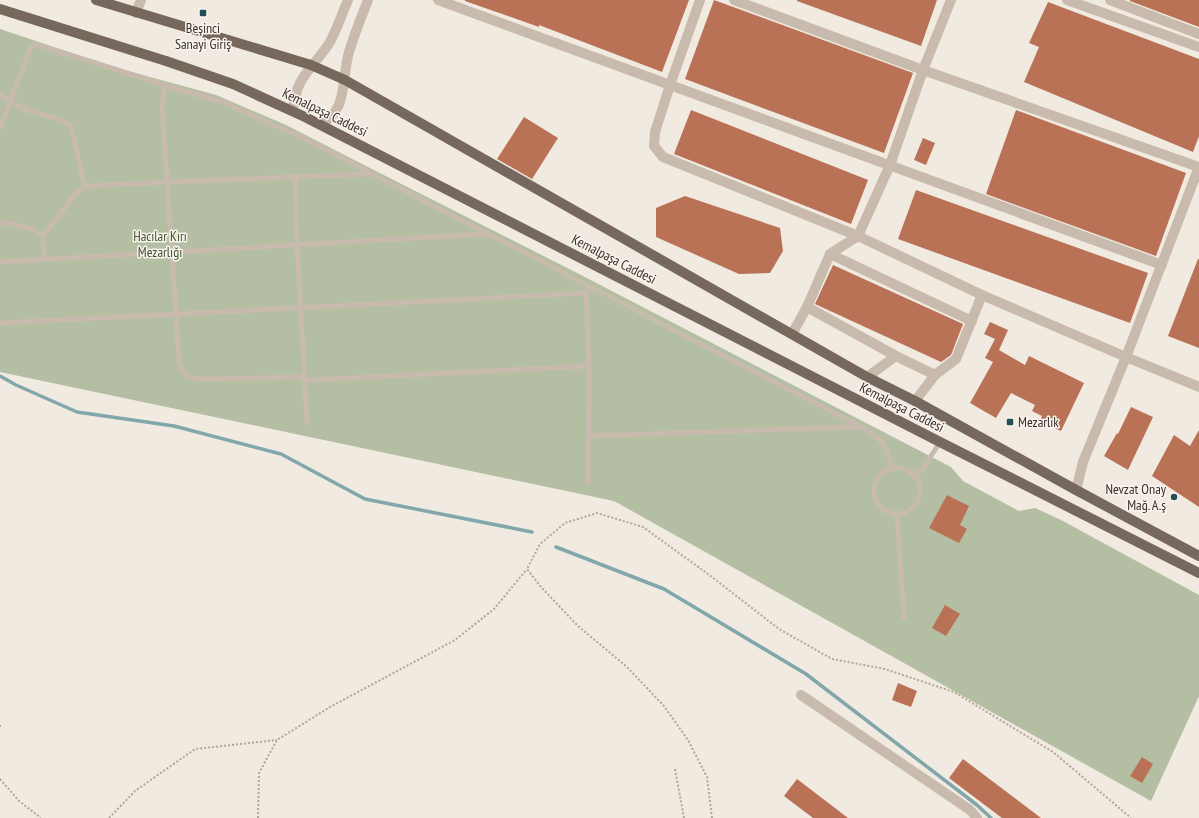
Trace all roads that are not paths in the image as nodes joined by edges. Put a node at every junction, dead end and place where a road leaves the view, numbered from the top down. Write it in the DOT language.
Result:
graph roads {
  1 [pos="96,0"];
  2 [pos="140,0"];
  3 [pos="348,0"];
  4 [pos="368,0"];
  5 [pos="438,0"];
  6 [pos="700,0"];
  7 [pos="734,0"];
  8 [pos="951,0"];
  9 [pos="1067,0"];
  10 [pos="1110,0"];
  11 [pos="0,9"];
  12 [pos="136,13"];
  13 [pos="1199,34"];
  14 [pos="1199,47"];
  15 [pos="311,65"];
  16 [pos="923,70"];
  17 [pos="345,80"];
  18 [pos="670,84"];
  19 [pos="165,85"];
  20 [pos="0,95"];
  21 [pos="11,100"];
  22 [pos="292,111"];
  23 [pos="320,124"];
  24 [pos="0,128"];
  25 [pos="890,164"];
  26 [pos="1198,172"];
  27 [pos="371,174"];
  28 [pos="296,177"];
  29 [pos="167,182"];
  30 [pos="85,187"];
  31 [pos="0,222"];
  32 [pos="486,234"];
  33 [pos="43,236"];
  34 [pos="858,236"];
  35 [pos="297,244"];
  36 [pos="172,252"];
  37 [pos="830,254"];
  38 [pos="44,259"];
  39 [pos="0,262"];
  40 [pos="1162,265"];
  41 [pos="588,286"];
  42 [pos="586,293"];
  43 [pos="982,295"];
  44 [pos="301,308"];
  45 [pos="807,308"];
  46 [pos="176,314"];
  47 [pos="972,321"];
  48 [pos="0,323"];
  49 [pos="792,334"];
  50 [pos="896,356"];
  51 [pos="1126,357"];
  52 [pos="589,366"];
  53 [pos="935,375"];
  54 [pos="305,378"];
  55 [pos="867,378"];
  56 [pos="1199,387"];
  57 [pos="915,401"];
  58 [pos="307,423"];
  59 [pos="864,428"];
  60 [pos="588,436"];
  61 [pos="940,442"];
  62 [pos="894,469"];
  63 [pos="914,477"];
  64 [pos="588,483"];
  65 [pos="1076,490"];
  66 [pos="897,514"];
  67 [pos="1199,556"];
  68 [pos="1199,573"];
  69 [pos="904,618"];
  70 [pos="801,695"];
  71 [pos="977,818"];
  1 -- 12 [label="main road, Kemalpaşa Caddesi"];
  2 -- 12 [label="street"];
  3 -- 15 [label="street"];
  4 -- 17 [label="street"];
  5 -- 18 [label="street"];
  6 -- 18 [label="street"];
  7 -- 16 [label="street"];
  8 -- 16 [label="street"];
  9 -- 14 [label="street"];
  10 -- 13 [label="street"];
  11 -- 22 [label="main road, Kemalpaşa Caddesi"];
  12 -- 15 [label="main road, Kemalpaşa Caddesi"];
  15 -- 17 [label="main road, Kemalpaşa Caddesi"];
  15 -- 22 [label="street"];
  16 -- 25 [label="street"];
  16 -- 26 [label="street"];
  17 -- 23 [label="street"];
  17 -- 49 [label="main road, Kemalpaşa Caddesi"];
  18 -- 25 [label="street"];
  18 -- 34 [label="street"];
  19 -- 21 [label="lane"];
  19 -- 27 [label="lane"];
  19 -- 29 [label="lane"];
  20 -- 21 [label="lane"];
  21 -- 24 [label="lane"];
  21 -- 30 [label="lane"];
  22 -- 23 [label="main road, Kemalpaşa Caddesi"];
  23 -- 61 [label="main road, Kemalpaşa Caddesi"];
  25 -- 34 [label="street"];
  25 -- 40 [label="street"];
  26 -- 40 [label="street"];
  27 -- 28 [label="lane"];
  27 -- 32 [label="lane"];
  28 -- 29 [label="lane"];
  28 -- 35 [label="lane"];
  29 -- 30 [label="lane"];
  29 -- 36 [label="lane"];
  30 -- 33 [label="lane"];
  31 -- 33 [label="lane"];
  32 -- 35 [label="lane"];
  32 -- 41 [label="lane"];
  33 -- 38 [label="lane"];
  34 -- 37 [label="street"];
  34 -- 43 [label="street"];
  35 -- 36 [label="lane"];
  35 -- 44 [label="lane"];
  36 -- 38 [label="lane"];
  36 -- 46 [label="lane"];
  37 -- 45 [label="street"];
  37 -- 47 [label="street"];
  38 -- 39 [label="lane"];
  40 -- 51 [label="street"];
  41 -- 42 [label="lane"];
  41 -- 59 [label="lane"];
  42 -- 44 [label="lane"];
  42 -- 52 [label="lane"];
  43 -- 47 [label="street"];
  43 -- 51 [label="street"];
  44 -- 46 [label="lane"];
  44 -- 54 [label="lane"];
  45 -- 49 [label="street"];
  45 -- 50 [label="street"];
  46 -- 48 [label="lane"];
  46 -- 54 [label="lane"];
  47 -- 53 [label="street"];
  49 -- 55 [label="main road, Kemalpaşa Caddesi"];
  50 -- 53 [label="street"];
  50 -- 55 [label="street"];
  51 -- 56 [label="street"];
  51 -- 65 [label="street"];
  52 -- 54 [label="lane"];
  52 -- 60 [label="lane"];
  53 -- 57 [label="street"];
  54 -- 58 [label="lane"];
  55 -- 57 [label="main road, Kemalpaşa Caddesi"];
  57 -- 65 [label="main road, Kemalpaşa Caddesi"];
  59 -- 60 [label="lane"];
  59 -- 62 [label="lane"];
  60 -- 64 [label="lane"];
  61 -- 63 [label="lane"];
  61 -- 68 [label="main road, Kemalpaşa Caddesi"];
  62 -- 63 [label="lane"];
  62 -- 66 [label="lane"];
  63 -- 66 [label="lane"];
  65 -- 67 [label="main road, Kemalpaşa Caddesi"];
  66 -- 69 [label="lane"];
  70 -- 71 [label="street"];
}
